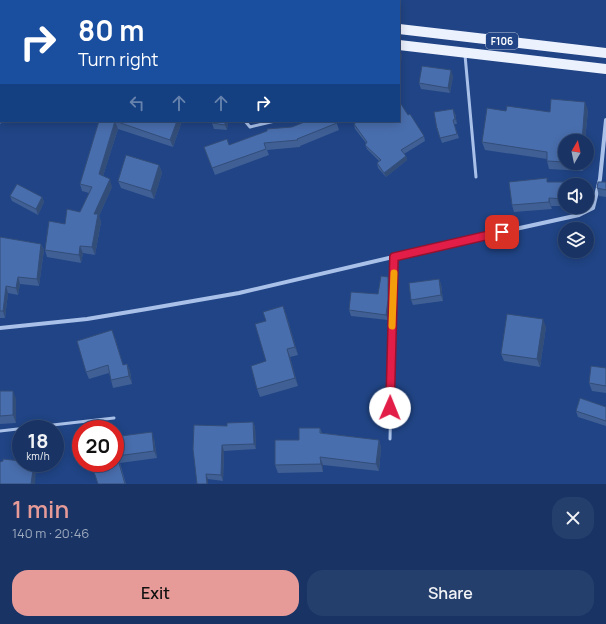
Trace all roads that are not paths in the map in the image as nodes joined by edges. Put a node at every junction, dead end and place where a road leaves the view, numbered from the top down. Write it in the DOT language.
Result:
graph roads {
  1 [pos="400,29"];
  2 [pos="400,45"];
  3 [pos="465,53"];
  4 [pos="606,53"];
  5 [pos="606,69"];
  6 [pos="606,120"];
  7 [pos="246,122"];
  8 [pos="271,122"];
  9 [pos="476,177"];
  10 [pos="394,257"];
  11 [pos="0,328"];
  12 [pos="114,418"];
  13 [pos="0,431"];
  14 [pos="390,439"];
  1 -- 4 [label="main road, F106"];
  2 -- 3 [label="main road, F106"];
  3 -- 5 [label="main road, F106"];
  3 -- 9 [label="lane"];
  6 -- 10 [label="street"];
  7 -- 8 [label="lane"];
  10 -- 11 [label="street"];
  10 -- 14 [label="lane"];
  12 -- 13 [label="lane"];
}
